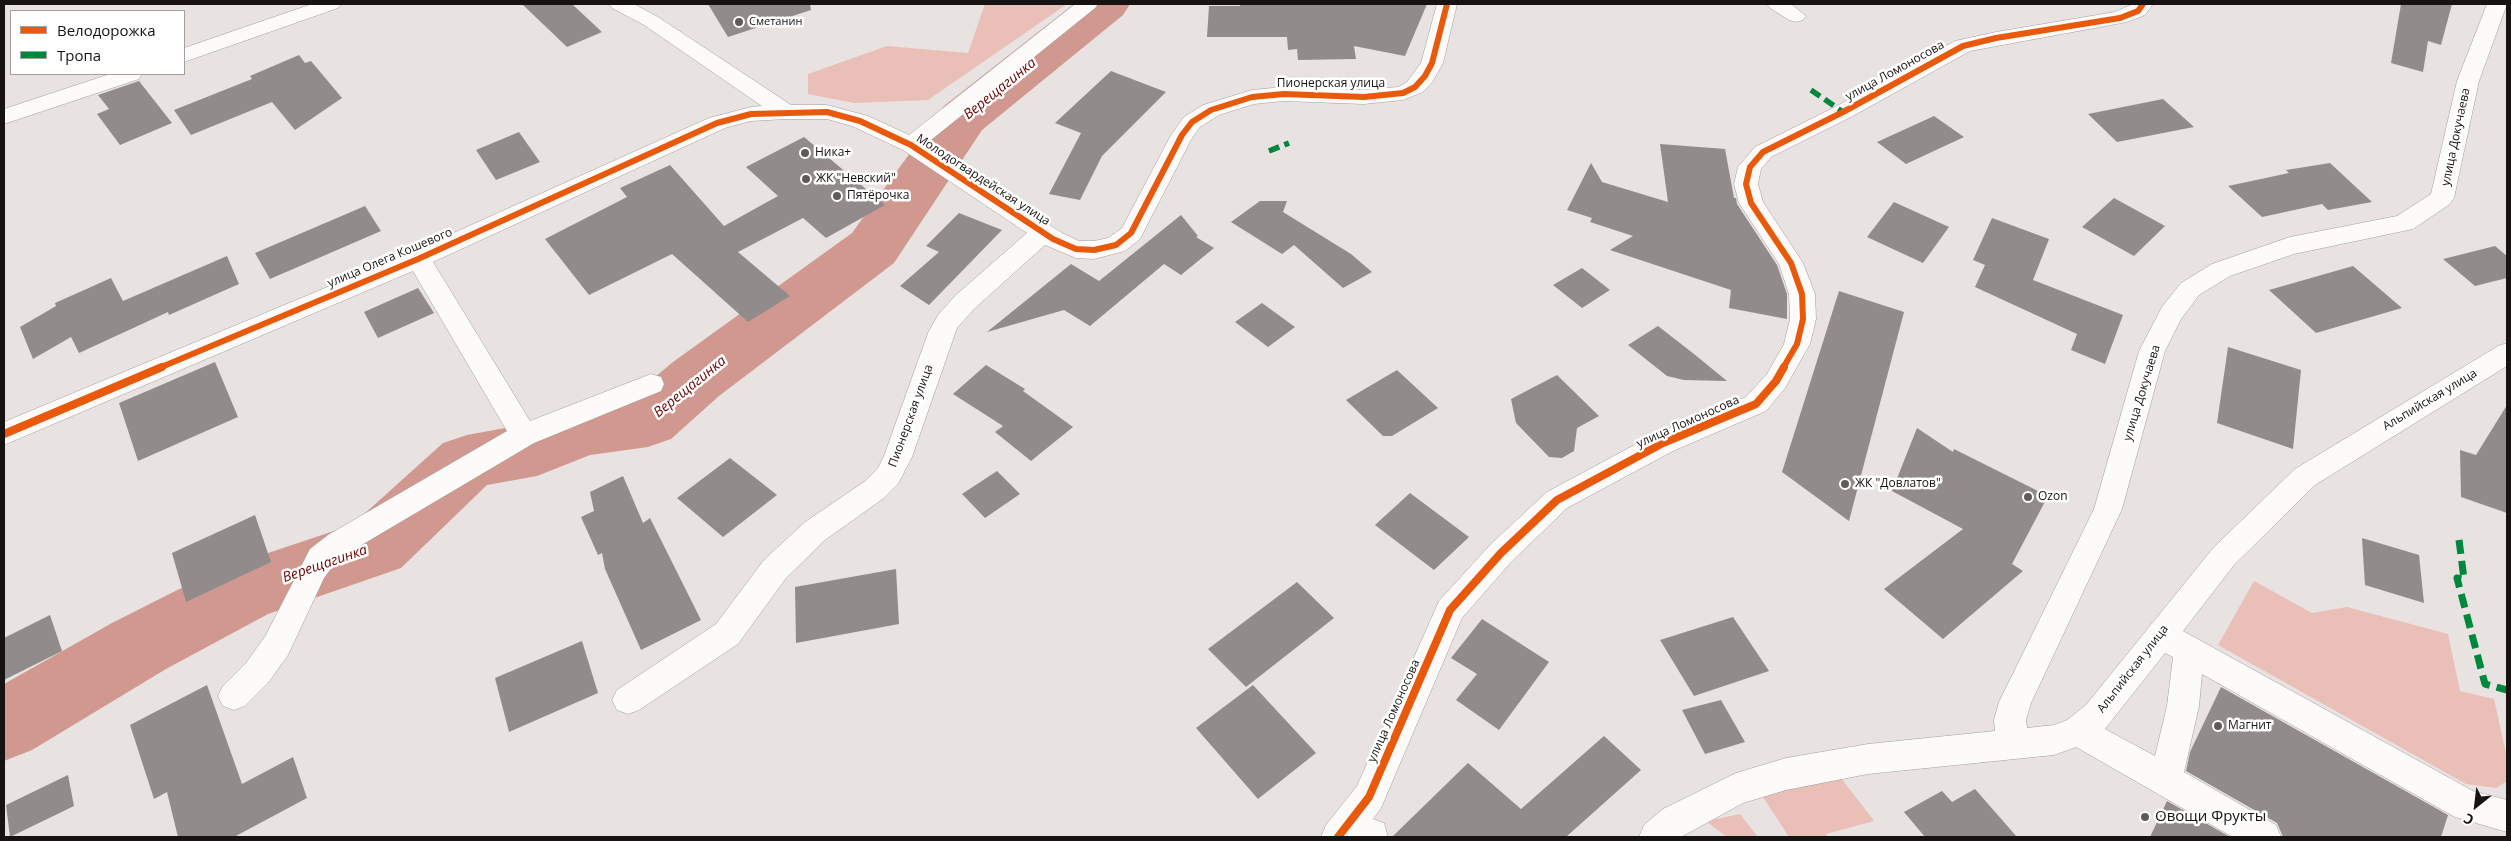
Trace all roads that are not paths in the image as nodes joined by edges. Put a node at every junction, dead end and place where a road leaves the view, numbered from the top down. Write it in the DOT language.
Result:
graph roads {
  1 [pos="331,4"];
  2 [pos="1088,4"];
  3 [pos="1448,4"];
  4 [pos="1777,4"];
  5 [pos="2143,4"];
  6 [pos="2497,4"];
  7 [pos="634,6"];
  8 [pos="1796,16"];
  9 [pos="185,55"];
  10 [pos="128,75"];
  11 [pos="786,112"];
  12 [pos="4,118"];
  13 [pos="911,145"];
  14 [pos="1048,236"];
  15 [pos="418,259"];
  16 [pos="2507,353"];
  17 [pos="651,384"];
  18 [pos="4,434"];
  19 [pos="524,435"];
  20 [pos="2160,634"];
  21 [pos="2189,651"];
  22 [pos="234,696"];
  23 [pos="628,700"];
  24 [pos="2078,731"];
  25 [pos="2012,746"];
  26 [pos="2166,779"];
  27 [pos="2507,816"];
  28 [pos="1338,837"];
  29 [pos="1656,837"];
  30 [pos="2264,837"];
  1 -- 9 [label="street"];
  2 -- 13 [label="street"];
  3 -- 14 [label="street, Пионерская улица"];
  4 -- 8 [label="street"];
  5 -- 28 [label="street, улица Ломоносова"];
  6 -- 25 [label="street, улица Докучаева"];
  7 -- 11 [label="street"];
  10 -- 12 [label="street"];
  11 -- 13 [label="street, Молодогвардейская улица"];
  11 -- 15 [label="street, улица Олега Кошевого"];
  13 -- 14 [label="street, Молодогвардейская улица"];
  14 -- 23 [label="street, Пионерская улица"];
  15 -- 18 [label="street, улица Олега Кошевого"];
  15 -- 19 [label="street"];
  16 -- 20 [label="street, Альпийская улица"];
  17 -- 19 [label="street"];
  19 -- 22 [label="street"];
  20 -- 21 [label="street"];
  20 -- 24 [label="street, Альпийская улица"];
  21 -- 26 [label="street"];
  21 -- 27 [label="street"];
  24 -- 25 [label="street, Альпийская улица"];
  24 -- 26 [label="street"];
  25 -- 29 [label="street, Альпийская улица"];
  26 -- 30 [label="street"];
}
